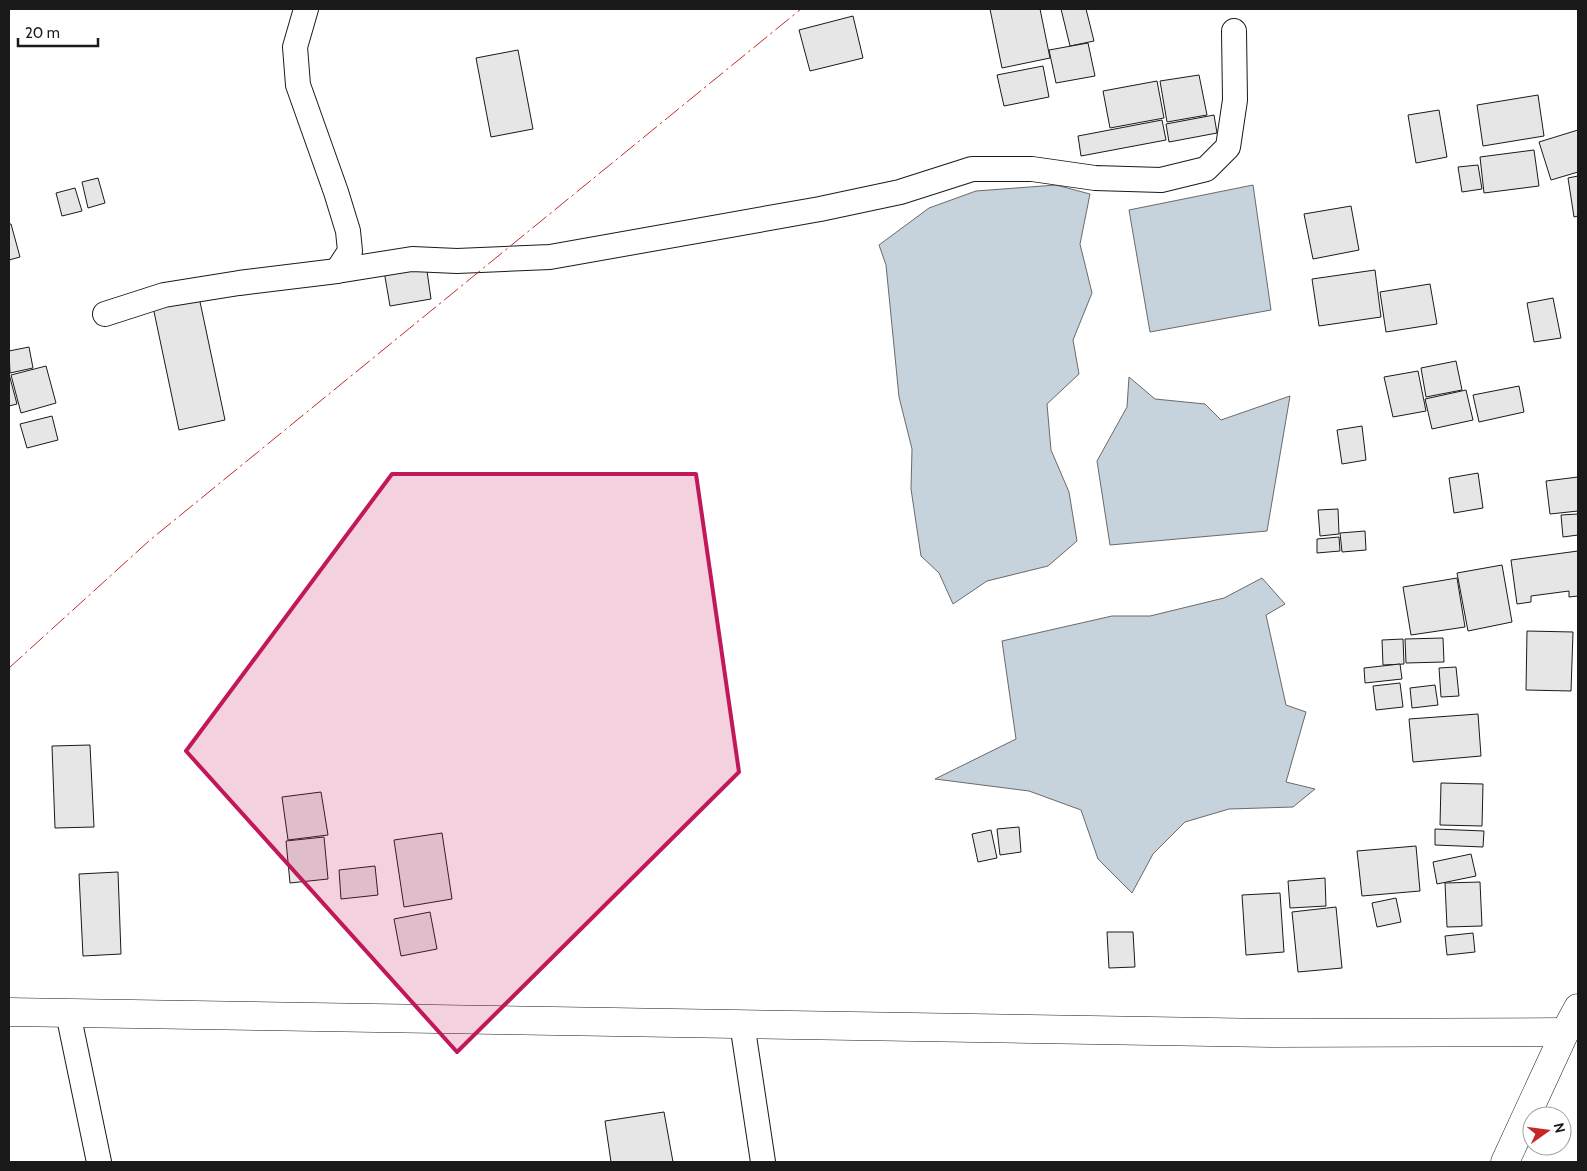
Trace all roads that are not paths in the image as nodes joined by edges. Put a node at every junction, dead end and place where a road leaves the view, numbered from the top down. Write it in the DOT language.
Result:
graph roads {
  1 [pos="306,9"];
  2 [pos="1234,31"];
  3 [pos="337,271"];
  4 [pos="105,314"];
  5 [pos="1578,1008"];
  6 [pos="9,1012"];
  7 [pos="68,1013"];
  8 [pos="742,1023"];
  9 [pos="1572,1032"];
  10 [pos="99,1162"];
  11 [pos="763,1162"];
  12 [pos="1505,1162"];
  1 -- 3 [label="street"];
  2 -- 3 [label="street"];
  3 -- 4 [label="street"];
  5 -- 9 [label="main road"];
  6 -- 7 [label="main road"];
  7 -- 8 [label="main road"];
  7 -- 10 [label="street"];
  8 -- 9 [label="main road"];
  8 -- 11 [label="street"];
  9 -- 12 [label="main road"];
}
